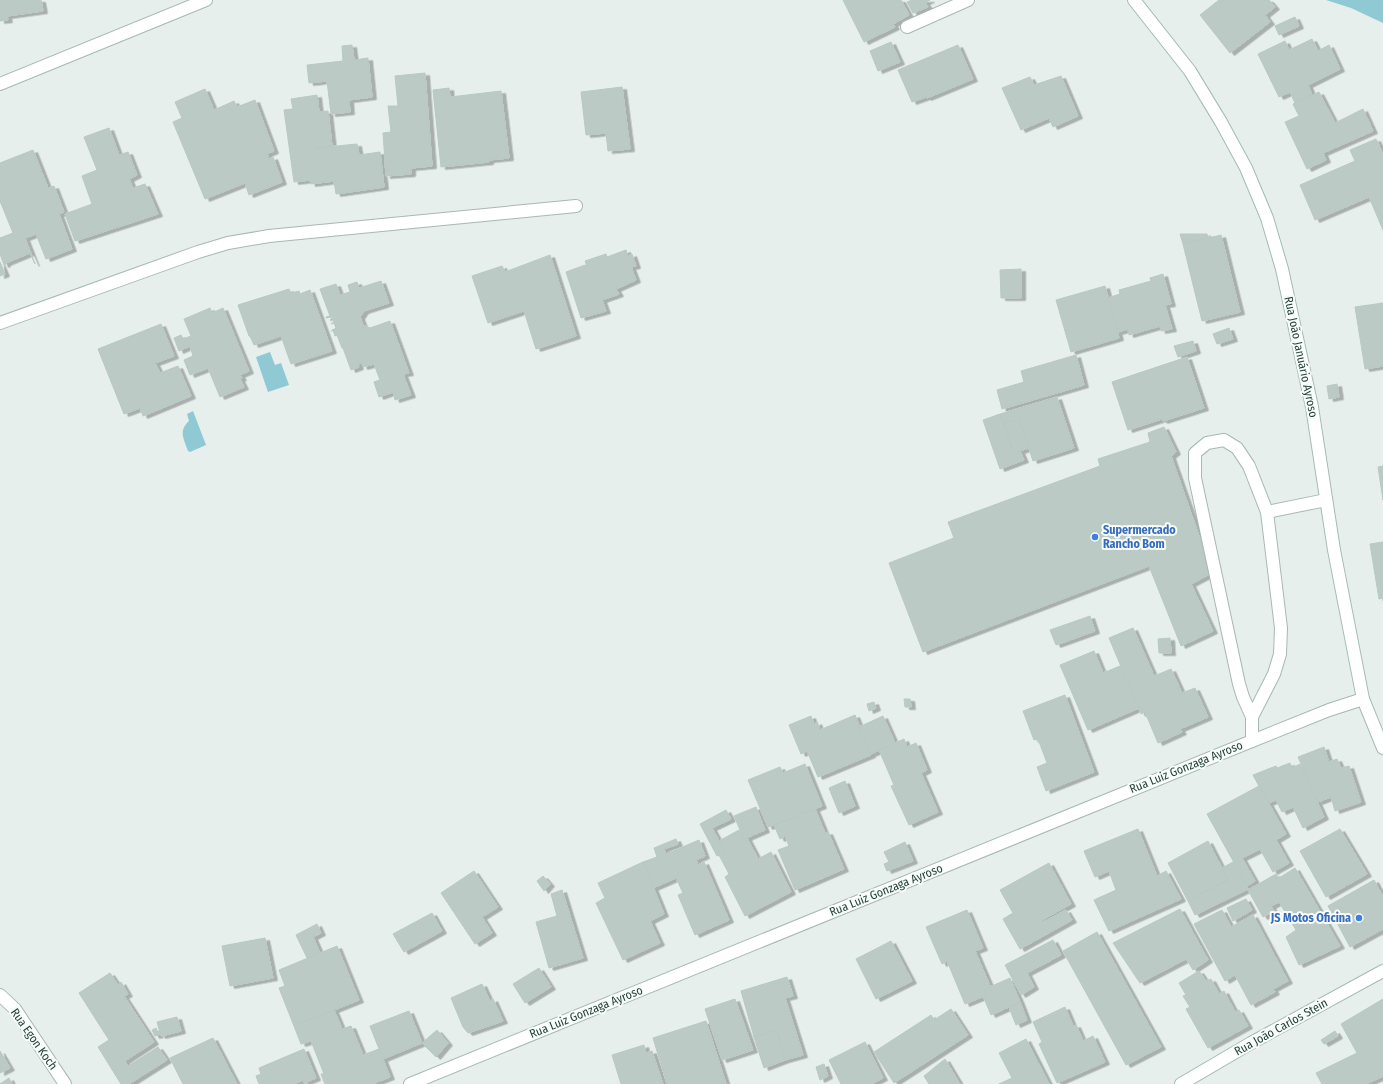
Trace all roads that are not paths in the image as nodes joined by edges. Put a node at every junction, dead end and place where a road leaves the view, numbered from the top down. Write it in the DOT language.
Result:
graph roads {
  1 [pos="206,0"];
  2 [pos="968,0"];
  3 [pos="1134,0"];
  4 [pos="907,26"];
  5 [pos="0,84"];
  6 [pos="576,206"];
  7 [pos="0,323"];
  8 [pos="1326,500"];
  9 [pos="1267,512"];
  10 [pos="1363,699"];
  11 [pos="1252,717"];
  12 [pos="1252,741"];
  13 [pos="1383,748"];
  14 [pos="1383,971"];
  15 [pos="0,995"];
  16 [pos="65,1084"];
  17 [pos="410,1084"];
  18 [pos="1181,1084"];
  1 -- 5 [label="street"];
  2 -- 4 [label="street"];
  3 -- 8 [label="street, Rua João Januário Ayroso"];
  6 -- 7 [label="street"];
  8 -- 9 [label="street"];
  8 -- 10 [label="street, Rua João Januário Ayroso"];
  9 -- 11 [label="street"];
  9 -- 11 [label="street"];
  10 -- 12 [label="street, Rua Luiz Gonzaga Ayroso"];
  10 -- 13 [label="street, Rua João Januário Ayroso"];
  11 -- 12 [label="street"];
  12 -- 17 [label="street, Rua Luiz Gonzaga Ayroso"];
  14 -- 18 [label="street, Rua João Carlos Stein"];
  15 -- 16 [label="street, Rua Egon Koch"];
}
